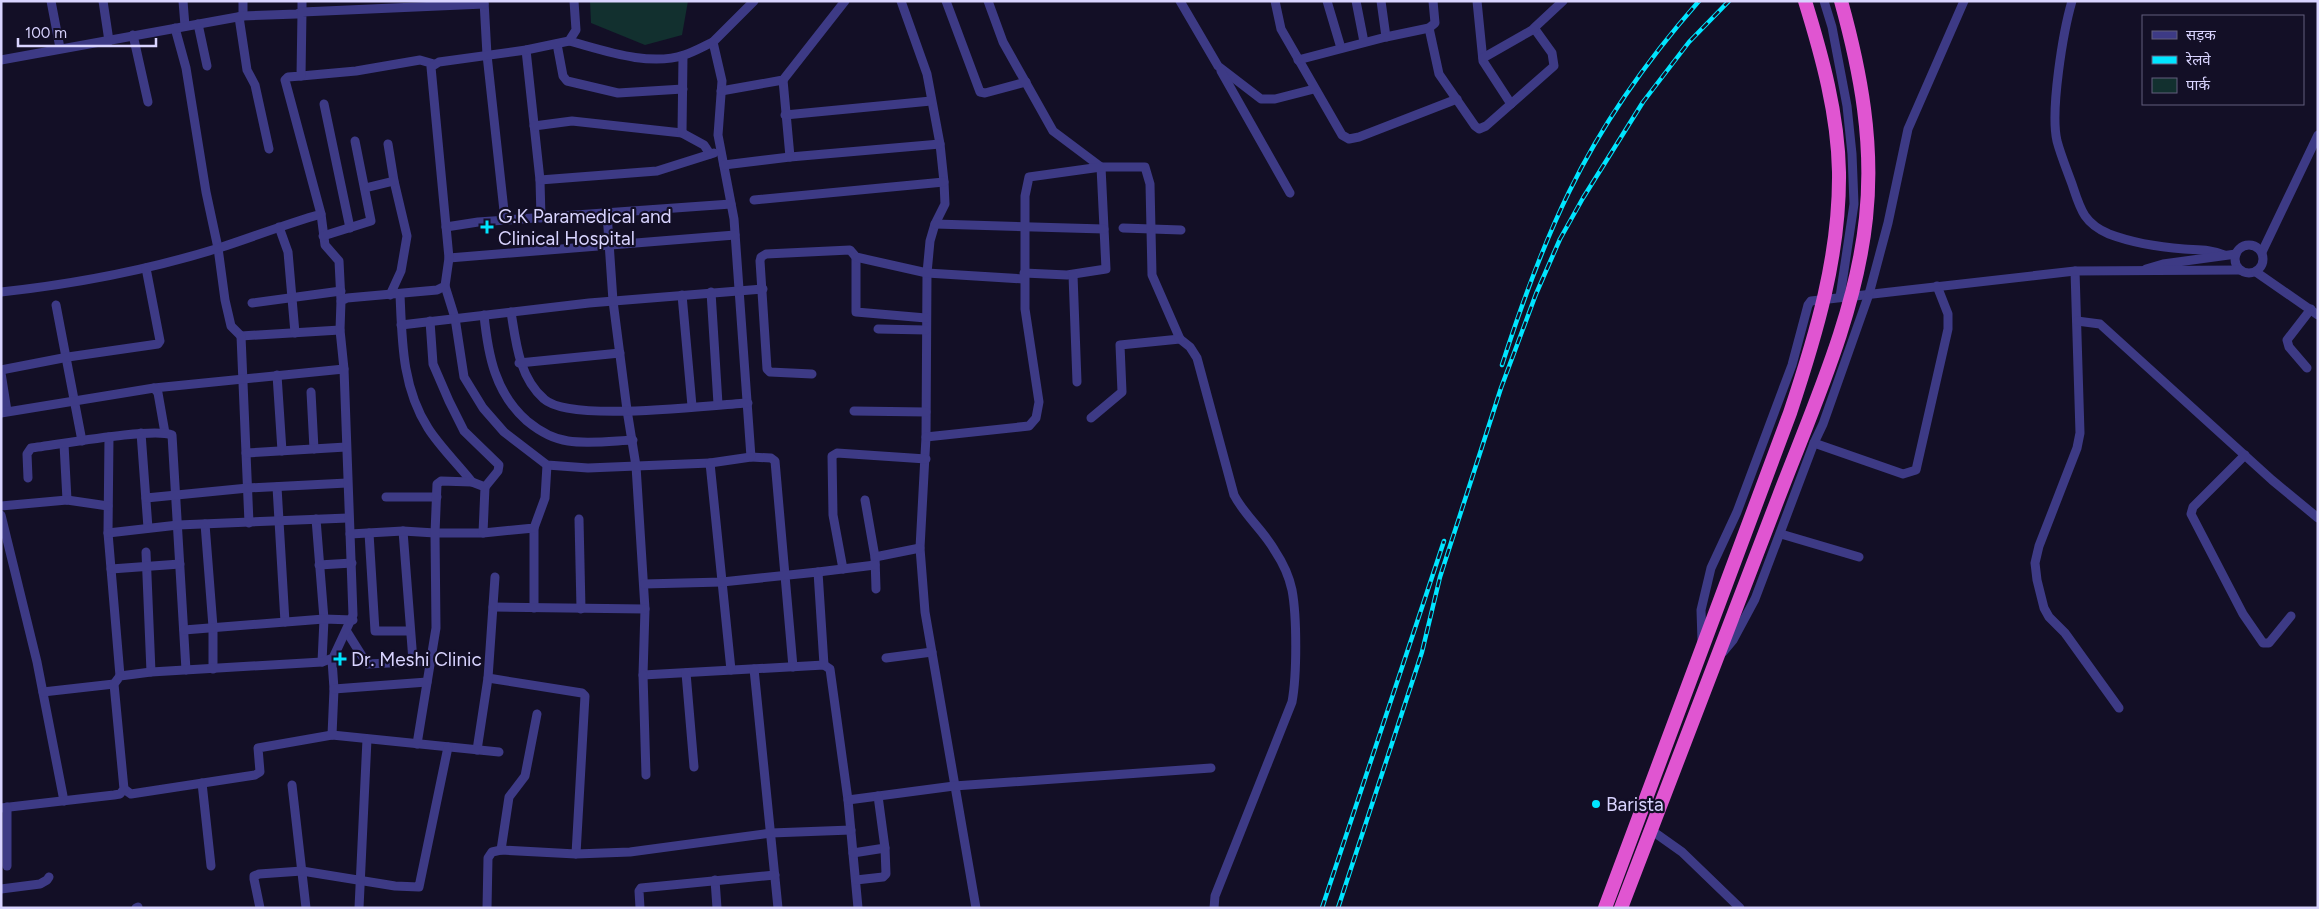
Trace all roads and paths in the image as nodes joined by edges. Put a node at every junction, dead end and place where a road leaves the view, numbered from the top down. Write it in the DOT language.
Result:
graph roads {
  1 [pos="51,1"];
  2 [pos="103,1"];
  3 [pos="183,1"];
  4 [pos="243,1"];
  5 [pos="302,1"];
  6 [pos="574,1"];
  7 [pos="754,1"];
  8 [pos="845,1"];
  9 [pos="901,1"];
  10 [pos="946,1"];
  11 [pos="988,1"];
  12 [pos="1180,1"];
  13 [pos="1275,1"];
  14 [pos="1328,1"];
  15 [pos="1356,1"];
  16 [pos="1381,1"];
  17 [pos="1433,1"];
  18 [pos="1477,1"];
  19 [pos="1563,1"];
  20 [pos="1805,1"];
  21 [pos="1824,1"];
  22 [pos="1841,1"];
  23 [pos="1964,1"];
  24 [pos="2072,1"];
  25 [pos="484,2"];
  26 [pos="448,4"];
  27 [pos="1551,5"];
  28 [pos="302,12"];
  29 [pos="241,16"];
  30 [pos="198,24"];
  31 [pos="185,26"];
  32 [pos="175,28"];
  33 [pos="1429,28"];
  34 [pos="1534,29"];
  35 [pos="133,35"];
  36 [pos="1386,36"];
  37 [pos="110,41"];
  38 [pos="569,41"];
  39 [pos="713,42"];
  40 [pos="1364,42"];
  41 [pos="558,44"];
  42 [pos="60,48"];
  43 [pos="1342,48"];
  44 [pos="526,50"];
  45 [pos="487,55"];
  46 [pos="683,56"];
  47 [pos="1483,58"];
  48 [pos="1,60"];
  49 [pos="1298,60"];
  50 [pos="434,64"];
  51 [pos="207,66"];
  52 [pos="1218,66"];
  53 [pos="301,76"];
  54 [pos="783,80"];
  55 [pos="1026,82"];
  56 [pos="683,89"];
  57 [pos="1314,89"];
  58 [pos="721,91"];
  59 [pos="1457,99"];
  60 [pos="931,101"];
  61 [pos="148,102"];
  62 [pos="324,104"];
  63 [pos="1511,104"];
  64 [pos="786,115"];
  65 [pos="534,126"];
  66 [pos="682,133"];
  67 [pos="2318,135"];
  68 [pos="355,141"];
  69 [pos="388,144"];
  70 [pos="940,144"];
  71 [pos="269,149"];
  72 [pos="721,150"];
  73 [pos="710,154"];
  74 [pos="790,157"];
  75 [pos="724,165"];
  76 [pos="1101,167"];
  77 [pos="394,180"];
  78 [pos="540,180"];
  79 [pos="944,182"];
  80 [pos="365,188"];
  81 [pos="1290,193"];
  82 [pos="754,200"];
  83 [pos="731,204"];
  84 [pos="607,213"];
  85 [pos="321,214"];
  86 [pos="541,218"];
  87 [pos="505,220"];
  88 [pos="935,224"];
  89 [pos="1025,226"];
  90 [pos="279,227"];
  91 [pos="446,227"];
  92 [pos="350,228"];
  93 [pos="1123,228"];
  94 [pos="1104,229"];
  95 [pos="1152,229"];
  96 [pos="1181,230"];
  97 [pos="735,235"];
  98 [pos="323,236"];
  99 [pos="608,244"];
  100 [pos="218,248"];
  101 [pos="2262,252"];
  102 [pos="2236,254"];
  103 [pos="2224,255"];
  104 [pos="856,257"];
  105 [pos="449,258"];
  106 [pos="146,268"];
  107 [pos="2145,269"];
  108 [pos="2240,270"];
  109 [pos="2075,271"];
  110 [pos="2256,272"];
  111 [pos="927,273"];
  112 [pos="1073,275"];
  113 [pos="1024,276"];
  114 [pos="445,286"];
  115 [pos="1937,286"];
  116 [pos="763,289"];
  117 [pos="739,290"];
  118 [pos="341,291"];
  119 [pos="1,292"];
  120 [pos="711,292"];
  121 [pos="400,294"];
  122 [pos="1869,294"];
  123 [pos="390,295"];
  124 [pos="682,295"];
  125 [pos="292,297"];
  126 [pos="1840,297"];
  127 [pos="341,301"];
  128 [pos="613,301"];
  129 [pos="252,303"];
  130 [pos="56,305"];
  131 [pos="511,312"];
  132 [pos="2314,312"];
  133 [pos="484,315"];
  134 [pos="454,318"];
  135 [pos="926,318"];
  136 [pos="430,321"];
  137 [pos="2077,322"];
  138 [pos="401,325"];
  139 [pos="878,329"];
  140 [pos="340,330"];
  141 [pos="926,330"];
  142 [pos="295,333"];
  143 [pos="241,336"];
  144 [pos="1180,339"];
  145 [pos="620,353"];
  146 [pos="68,357"];
  147 [pos="519,363"];
  148 [pos="344,368"];
  149 [pos="2307,368"];
  150 [pos="1,371"];
  151 [pos="812,374"];
  152 [pos="277,375"];
  153 [pos="243,378"];
  154 [pos="1077,382"];
  155 [pos="154,388"];
  156 [pos="311,392"];
  157 [pos="75,400"];
  158 [pos="748,402"];
  159 [pos="718,404"];
  160 [pos="692,406"];
  161 [pos="627,410"];
  162 [pos="854,411"];
  163 [pos="4,412"];
  164 [pos="926,412"];
  165 [pos="1091,418"];
  166 [pos="165,433"];
  167 [pos="141,434"];
  168 [pos="109,438"];
  169 [pos="926,438"];
  170 [pos="633,440"];
  171 [pos="82,441"];
  172 [pos="1814,443"];
  173 [pos="64,444"];
  174 [pos="346,447"];
  175 [pos="314,449"];
  176 [pos="282,451"];
  177 [pos="246,453"];
  178 [pos="2245,455"];
  179 [pos="751,458"];
  180 [pos="926,460"];
  181 [pos="710,463"];
  182 [pos="547,465"];
  183 [pos="636,466"];
  184 [pos="28,478"];
  185 [pos="472,482"];
  186 [pos="347,484"];
  187 [pos="276,487"];
  188 [pos="486,487"];
  189 [pos="248,488"];
  190 [pos="175,495"];
  191 [pos="386,497"];
  192 [pos="437,497"];
  193 [pos="146,498"];
  194 [pos="67,500"];
  195 [pos="865,500"];
  196 [pos="1,506"];
  197 [pos="108,506"];
  198 [pos="1,515"];
  199 [pos="348,518"];
  200 [pos="2318,518"];
  201 [pos="316,519"];
  202 [pos="579,519"];
  203 [pos="279,521"];
  204 [pos="249,522"];
  205 [pos="205,524"];
  206 [pos="178,525"];
  207 [pos="148,528"];
  208 [pos="534,528"];
  209 [pos="403,531"];
  210 [pos="108,533"];
  211 [pos="369,533"];
  212 [pos="483,533"];
  213 [pos="350,534"];
  214 [pos="435,534"];
  215 [pos="1781,534"];
  216 [pos="920,548"];
  217 [pos="146,552"];
  218 [pos="1859,557"];
  219 [pos="875,561"];
  220 [pos="352,563"];
  221 [pos="180,564"];
  222 [pos="319,565"];
  223 [pos="147,566"];
  224 [pos="111,569"];
  225 [pos="843,569"];
  226 [pos="818,572"];
  227 [pos="786,575"];
  228 [pos="495,577"];
  229 [pos="722,582"];
  230 [pos="644,584"];
  231 [pos="876,589"];
  232 [pos="493,607"];
  233 [pos="534,608"];
  234 [pos="581,609"];
  235 [pos="645,609"];
  236 [pos="2291,616"];
  237 [pos="324,619"];
  238 [pos="353,620"];
  239 [pos="285,622"];
  240 [pos="213,627"];
  241 [pos="184,630"];
  242 [pos="410,631"];
  243 [pos="347,632"];
  244 [pos="1702,648"];
  245 [pos="932,652"];
  246 [pos="886,658"];
  247 [pos="332,660"];
  248 [pos="413,661"];
  249 [pos="430,661"];
  250 [pos="322,662"];
  251 [pos="1714,663"];
  252 [pos="824,665"];
  253 [pos="793,667"];
  254 [pos="213,669"];
  255 [pos="754,669"];
  256 [pos="186,670"];
  257 [pos="732,670"];
  258 [pos="151,672"];
  259 [pos="686,673"];
  260 [pos="643,675"];
  261 [pos="488,678"];
  262 [pos="117,680"];
  263 [pos="427,682"];
  264 [pos="334,689"];
  265 [pos="43,692"];
  266 [pos="2118,708"];
  267 [pos="537,714"];
  268 [pos="332,735"];
  269 [pos="368,739"];
  270 [pos="417,744"];
  271 [pos="448,747"];
  272 [pos="477,750"];
  273 [pos="499,752"];
  274 [pos="694,767"];
  275 [pos="1211,768"];
  276 [pos="646,775"];
  277 [pos="202,783"];
  278 [pos="292,784"];
  279 [pos="954,786"];
  280 [pos="124,789"];
  281 [pos="878,796"];
  282 [pos="848,800"];
  283 [pos="64,801"];
  284 [pos="4,807"];
  285 [pos="851,830"];
  286 [pos="1650,830"];
  287 [pos="772,833"];
  288 [pos="885,848"];
  289 [pos="501,850"];
  290 [pos="853,853"];
  291 [pos="576,854"];
  292 [pos="7,866"];
  293 [pos="211,866"];
  294 [pos="302,871"];
  295 [pos="775,875"];
  296 [pos="49,877"];
  297 [pos="361,879"];
  298 [pos="715,880"];
  299 [pos="856,880"];
  300 [pos="1,889"];
  301 [pos="260,908"];
  302 [pos="306,908"];
  303 [pos="359,908"];
  304 [pos="487,908"];
  305 [pos="640,908"];
  306 [pos="716,908"];
  307 [pos="778,908"];
  308 [pos="858,908"];
  309 [pos="976,908"];
  310 [pos="1214,908"];
  311 [pos="1605,908"];
  312 [pos="1621,908"];
  313 [pos="1740,908"];
  1 -- 42 [label="street"];
  2 -- 37 [label="street"];
  3 -- 31 [label="street"];
  4 -- 29 [label="street"];
  5 -- 28 [label="street"];
  6 -- 38 [label="street"];
  7 -- 39 [label="street"];
  8 -- 54 [label="street"];
  9 -- 60 [label="street"];
  10 -- 55 [label="street"];
  11 -- 55 [label="street"];
  12 -- 52 [label="street"];
  13 -- 49 [label="street"];
  14 -- 43 [label="street"];
  15 -- 40 [label="street"];
  16 -- 36 [label="street"];
  17 -- 33 [label="street"];
  18 -- 47 [label="street"];
  19 -- 27 [label="street"];
  20 -- 244 [label="highway"];
  21 -- 126 [label="street"];
  22 -- 251 [label="highway"];
  23 -- 122 [label="street"];
  24 -- 103 [label="street"];
  25 -- 26 [label="street"];
  25 -- 45 [label="street"];
  26 -- 28 [label="street"];
  27 -- 34 [label="street"];
  28 -- 29 [label="street"];
  28 -- 53 [label="street"];
  29 -- 30 [label="street"];
  29 -- 71 [label="street"];
  30 -- 31 [label="street"];
  30 -- 51 [label="street"];
  31 -- 32 [label="street"];
  32 -- 35 [label="street"];
  32 -- 100 [label="street"];
  33 -- 36 [label="street"];
  33 -- 59 [label="street"];
  34 -- 47 [label="street"];
  34 -- 63 [label="street"];
  35 -- 37 [label="street"];
  35 -- 61 [label="street"];
  36 -- 40 [label="street"];
  37 -- 42 [label="street"];
  38 -- 41 [label="street"];
  38 -- 46 [label="street"];
  39 -- 46 [label="street"];
  39 -- 58 [label="street"];
  40 -- 43 [label="street"];
  41 -- 44 [label="street"];
  41 -- 56 [label="street"];
  42 -- 48 [label="street"];
  43 -- 49 [label="street"];
  44 -- 45 [label="street"];
  44 -- 65 [label="street"];
  45 -- 50 [label="street"];
  45 -- 87 [label="street"];
  46 -- 56 [label="street"];
  47 -- 63 [label="street"];
  49 -- 57 [label="street"];
  50 -- 53 [label="street"];
  50 -- 91 [label="street"];
  52 -- 57 [label="street"];
  52 -- 81 [label="street"];
  53 -- 85 [label="street"];
  54 -- 58 [label="street"];
  54 -- 64 [label="street"];
  55 -- 76 [label="street"];
  56 -- 66 [label="street"];
  57 -- 59 [label="street"];
  58 -- 72 [label="street"];
  59 -- 63 [label="street"];
  60 -- 64 [label="street"];
  60 -- 70 [label="street"];
  62 -- 92 [label="street"];
  64 -- 74 [label="street"];
  65 -- 66 [label="street"];
  65 -- 78 [label="street"];
  66 -- 73 [label="street"];
  67 -- 101 [label="street"];
  68 -- 80 [label="street"];
  69 -- 77 [label="street"];
  70 -- 74 [label="street"];
  70 -- 79 [label="street"];
  72 -- 73 [label="street"];
  72 -- 75 [label="street"];
  73 -- 78 [label="street"];
  74 -- 75 [label="street"];
  75 -- 83 [label="street"];
  76 -- 89 [label="street"];
  76 -- 94 [label="street"];
  76 -- 95 [label="street"];
  77 -- 80 [label="street"];
  77 -- 123 [label="street"];
  78 -- 86 [label="street"];
  79 -- 82 [label="street"];
  79 -- 88 [label="street"];
  80 -- 92 [label="street"];
  83 -- 84 [label="street"];
  83 -- 97 [label="street"];
  84 -- 86 [label="street"];
  84 -- 99 [label="street"];
  85 -- 90 [label="street"];
  85 -- 98 [label="street"];
  86 -- 87 [label="street"];
  87 -- 91 [label="street"];
  88 -- 89 [label="street"];
  88 -- 111 [label="street"];
  89 -- 94 [label="street"];
  89 -- 113 [label="street"];
  90 -- 100 [label="street"];
  90 -- 125 [label="street"];
  91 -- 105 [label="street"];
  92 -- 98 [label="street"];
  93 -- 95 [label="street"];
  94 -- 112 [label="street"];
  95 -- 96 [label="street"];
  95 -- 144 [label="street"];
  97 -- 99 [label="street"];
  97 -- 117 [label="street"];
  98 -- 118 [label="street"];
  99 -- 105 [label="street"];
  99 -- 128 [label="street"];
  100 -- 106 [label="street"];
  100 -- 143 [label="street"];
  101 -- 102 [label="street"];
  101 -- 110 [label="street"];
  102 -- 103 [label="street"];
  102 -- 108 [label="street"];
  103 -- 107 [label="street"];
  104 -- 111 [label="street"];
  104 -- 116 [label="street"];
  104 -- 135 [label="street"];
  105 -- 114 [label="street"];
  106 -- 119 [label="street"];
  106 -- 146 [label="street"];
  107 -- 108 [label="street"];
  107 -- 109 [label="street"];
  108 -- 110 [label="street"];
  109 -- 115 [label="street"];
  109 -- 137 [label="street"];
  110 -- 132 [label="street"];
  111 -- 113 [label="street"];
  111 -- 135 [label="street"];
  112 -- 113 [label="street"];
  112 -- 154 [label="street"];
  113 -- 169 [label="street"];
  114 -- 121 [label="street"];
  114 -- 134 [label="street"];
  115 -- 122 [label="street"];
  115 -- 172 [label="street"];
  116 -- 117 [label="street"];
  116 -- 151 [label="street"];
  117 -- 120 [label="street"];
  117 -- 158 [label="street"];
  118 -- 125 [label="street"];
  118 -- 127 [label="street"];
  120 -- 124 [label="street"];
  120 -- 159 [label="street"];
  121 -- 123 [label="street"];
  121 -- 138 [label="street"];
  122 -- 126 [label="street"];
  122 -- 172 [label="street"];
  123 -- 127 [label="street"];
  124 -- 128 [label="street"];
  124 -- 160 [label="street"];
  125 -- 129 [label="street"];
  125 -- 142 [label="street"];
  126 -- 244 [label="street"];
  127 -- 140 [label="street"];
  128 -- 131 [label="street"];
  128 -- 145 [label="street"];
  130 -- 146 [label="street"];
  131 -- 133 [label="street"];
  131 -- 147 [label="street"];
  132 -- 149 [label="street"];
  133 -- 134 [label="street"];
  133 -- 170 [label="street"];
  134 -- 136 [label="street"];
  134 -- 182 [label="street"];
  135 -- 141 [label="street"];
  136 -- 138 [label="street"];
  136 -- 188 [label="street"];
  137 -- 178 [label="street"];
  137 -- 266 [label="street"];
  138 -- 185 [label="street"];
  139 -- 141 [label="street"];
  140 -- 142 [label="street"];
  140 -- 148 [label="street"];
  141 -- 164 [label="street"];
  142 -- 143 [label="street"];
  143 -- 153 [label="street"];
  144 -- 165 [label="street"];
  144 -- 310 [label="street"];
  145 -- 147 [label="street"];
  145 -- 161 [label="street"];
  146 -- 150 [label="street"];
  146 -- 157 [label="street"];
  147 -- 161 [label="street"];
  148 -- 152 [label="street"];
  148 -- 174 [label="street"];
  150 -- 163 [label="street"];
  152 -- 153 [label="street"];
  152 -- 176 [label="street"];
  153 -- 155 [label="street"];
  153 -- 177 [label="street"];
  155 -- 157 [label="street"];
  155 -- 166 [label="street"];
  156 -- 175 [label="street"];
  157 -- 163 [label="street"];
  157 -- 171 [label="street"];
  158 -- 159 [label="street"];
  158 -- 179 [label="street"];
  159 -- 160 [label="street"];
  160 -- 161 [label="street"];
  161 -- 170 [label="street"];
  162 -- 164 [label="street"];
  164 -- 169 [label="street"];
  166 -- 167 [label="street"];
  166 -- 190 [label="street"];
  167 -- 168 [label="street"];
  167 -- 193 [label="street"];
  168 -- 171 [label="street"];
  168 -- 197 [label="street"];
  169 -- 180 [label="street"];
  170 -- 183 [label="street"];
  171 -- 173 [label="street"];
  172 -- 215 [label="street"];
  173 -- 184 [label="street"];
  173 -- 194 [label="street"];
  174 -- 175 [label="street"];
  174 -- 186 [label="street"];
  175 -- 176 [label="street"];
  176 -- 177 [label="street"];
  177 -- 189 [label="street"];
  178 -- 200 [label="street"];
  178 -- 236 [label="street"];
  179 -- 181 [label="street"];
  179 -- 227 [label="street"];
  180 -- 216 [label="street"];
  180 -- 225 [label="street"];
  181 -- 183 [label="street"];
  181 -- 229 [label="street"];
  182 -- 183 [label="street"];
  182 -- 208 [label="street"];
  183 -- 230 [label="street"];
  185 -- 188 [label="street"];
  185 -- 192 [label="street"];
  186 -- 187 [label="street"];
  186 -- 199 [label="street"];
  187 -- 189 [label="street"];
  187 -- 203 [label="street"];
  188 -- 212 [label="street"];
  189 -- 190 [label="street"];
  189 -- 204 [label="street"];
  190 -- 193 [label="street"];
  190 -- 206 [label="street"];
  191 -- 192 [label="street"];
  192 -- 214 [label="street"];
  193 -- 207 [label="street"];
  194 -- 196 [label="street"];
  194 -- 197 [label="street"];
  195 -- 219 [label="street"];
  197 -- 210 [label="street"];
  198 -- 265 [label="street"];
  199 -- 201 [label="street"];
  199 -- 213 [label="street"];
  201 -- 203 [label="street"];
  201 -- 222 [label="street"];
  202 -- 234 [label="street"];
  203 -- 204 [label="street"];
  203 -- 239 [label="street"];
  204 -- 205 [label="street"];
  205 -- 206 [label="street"];
  205 -- 240 [label="street"];
  206 -- 207 [label="street"];
  206 -- 221 [label="street"];
  207 -- 210 [label="street"];
  208 -- 212 [label="street"];
  208 -- 233 [label="street"];
  209 -- 211 [label="street"];
  209 -- 214 [label="street"];
  209 -- 242 [label="street"];
  210 -- 224 [label="street"];
  211 -- 213 [label="street"];
  211 -- 242 [label="street"];
  212 -- 214 [label="street"];
  213 -- 220 [label="street"];
  214 -- 249 [label="street"];
  215 -- 218 [label="street"];
  215 -- 251 [label="street"];
  216 -- 219 [label="street"];
  216 -- 245 [label="street"];
  217 -- 223 [label="street"];
  219 -- 225 [label="street"];
  219 -- 231 [label="street"];
  220 -- 222 [label="street"];
  220 -- 238 [label="street"];
  221 -- 223 [label="street"];
  221 -- 241 [label="street"];
  222 -- 237 [label="street"];
  223 -- 224 [label="street"];
  223 -- 258 [label="street"];
  224 -- 262 [label="street"];
  225 -- 226 [label="street"];
  226 -- 227 [label="street"];
  226 -- 252 [label="street"];
  227 -- 229 [label="street"];
  227 -- 253 [label="street"];
  228 -- 232 [label="street"];
  229 -- 230 [label="street"];
  229 -- 257 [label="street"];
  230 -- 235 [label="street"];
  232 -- 233 [label="street"];
  232 -- 261 [label="street"];
  233 -- 234 [label="street"];
  234 -- 235 [label="street"];
  235 -- 260 [label="street"];
  237 -- 238 [label="street"];
  237 -- 239 [label="street"];
  237 -- 250 [label="street"];
  238 -- 243 [label="street"];
  239 -- 240 [label="street"];
  240 -- 241 [label="street"];
  240 -- 254 [label="street"];
  241 -- 256 [label="street"];
  242 -- 248 [label="street"];
  243 -- 247 [label="street"];
  243 -- 248 [label="street"];
  244 -- 311 [label="highway"];
  245 -- 246 [label="street"];
  245 -- 279 [label="street"];
  247 -- 250 [label="street"];
  247 -- 264 [label="street"];
  248 -- 249 [label="street"];
  249 -- 263 [label="street"];
  250 -- 254 [label="street"];
  251 -- 286 [label="highway"];
  252 -- 253 [label="street"];
  252 -- 282 [label="street"];
  253 -- 255 [label="street"];
  254 -- 256 [label="street"];
  255 -- 257 [label="street"];
  255 -- 287 [label="street"];
  256 -- 258 [label="street"];
  257 -- 259 [label="street"];
  258 -- 262 [label="street"];
  259 -- 260 [label="street"];
  259 -- 274 [label="street"];
  260 -- 276 [label="street"];
  261 -- 272 [label="street"];
  261 -- 291 [label="street"];
  262 -- 265 [label="street"];
  262 -- 280 [label="street"];
  263 -- 264 [label="street"];
  263 -- 270 [label="street"];
  264 -- 268 [label="street"];
  265 -- 283 [label="street"];
  267 -- 289 [label="street"];
  268 -- 269 [label="street"];
  268 -- 277 [label="street"];
  269 -- 270 [label="street"];
  269 -- 297 [label="street"];
  270 -- 271 [label="street"];
  271 -- 272 [label="street"];
  271 -- 297 [label="street"];
  272 -- 273 [label="street"];
  275 -- 279 [label="street"];
  277 -- 280 [label="street"];
  277 -- 293 [label="street"];
  278 -- 294 [label="street"];
  279 -- 281 [label="street"];
  279 -- 309 [label="street"];
  280 -- 283 [label="street"];
  281 -- 282 [label="street"];
  281 -- 288 [label="street"];
  282 -- 285 [label="street"];
  283 -- 284 [label="street"];
  284 -- 292 [label="street"];
  285 -- 287 [label="street"];
  285 -- 290 [label="street"];
  286 -- 312 [label="highway"];
  286 -- 313 [label="street"];
  287 -- 291 [label="street"];
  287 -- 295 [label="street"];
  288 -- 290 [label="street"];
  288 -- 299 [label="street"];
  289 -- 291 [label="street"];
  289 -- 304 [label="street"];
  290 -- 299 [label="street"];
  294 -- 297 [label="street"];
  294 -- 301 [label="street"];
  294 -- 302 [label="street"];
  295 -- 298 [label="street"];
  295 -- 307 [label="street"];
  296 -- 300 [label="street"];
  297 -- 303 [label="street"];
  298 -- 305 [label="street"];
  298 -- 306 [label="street"];
  299 -- 308 [label="street"];
}
